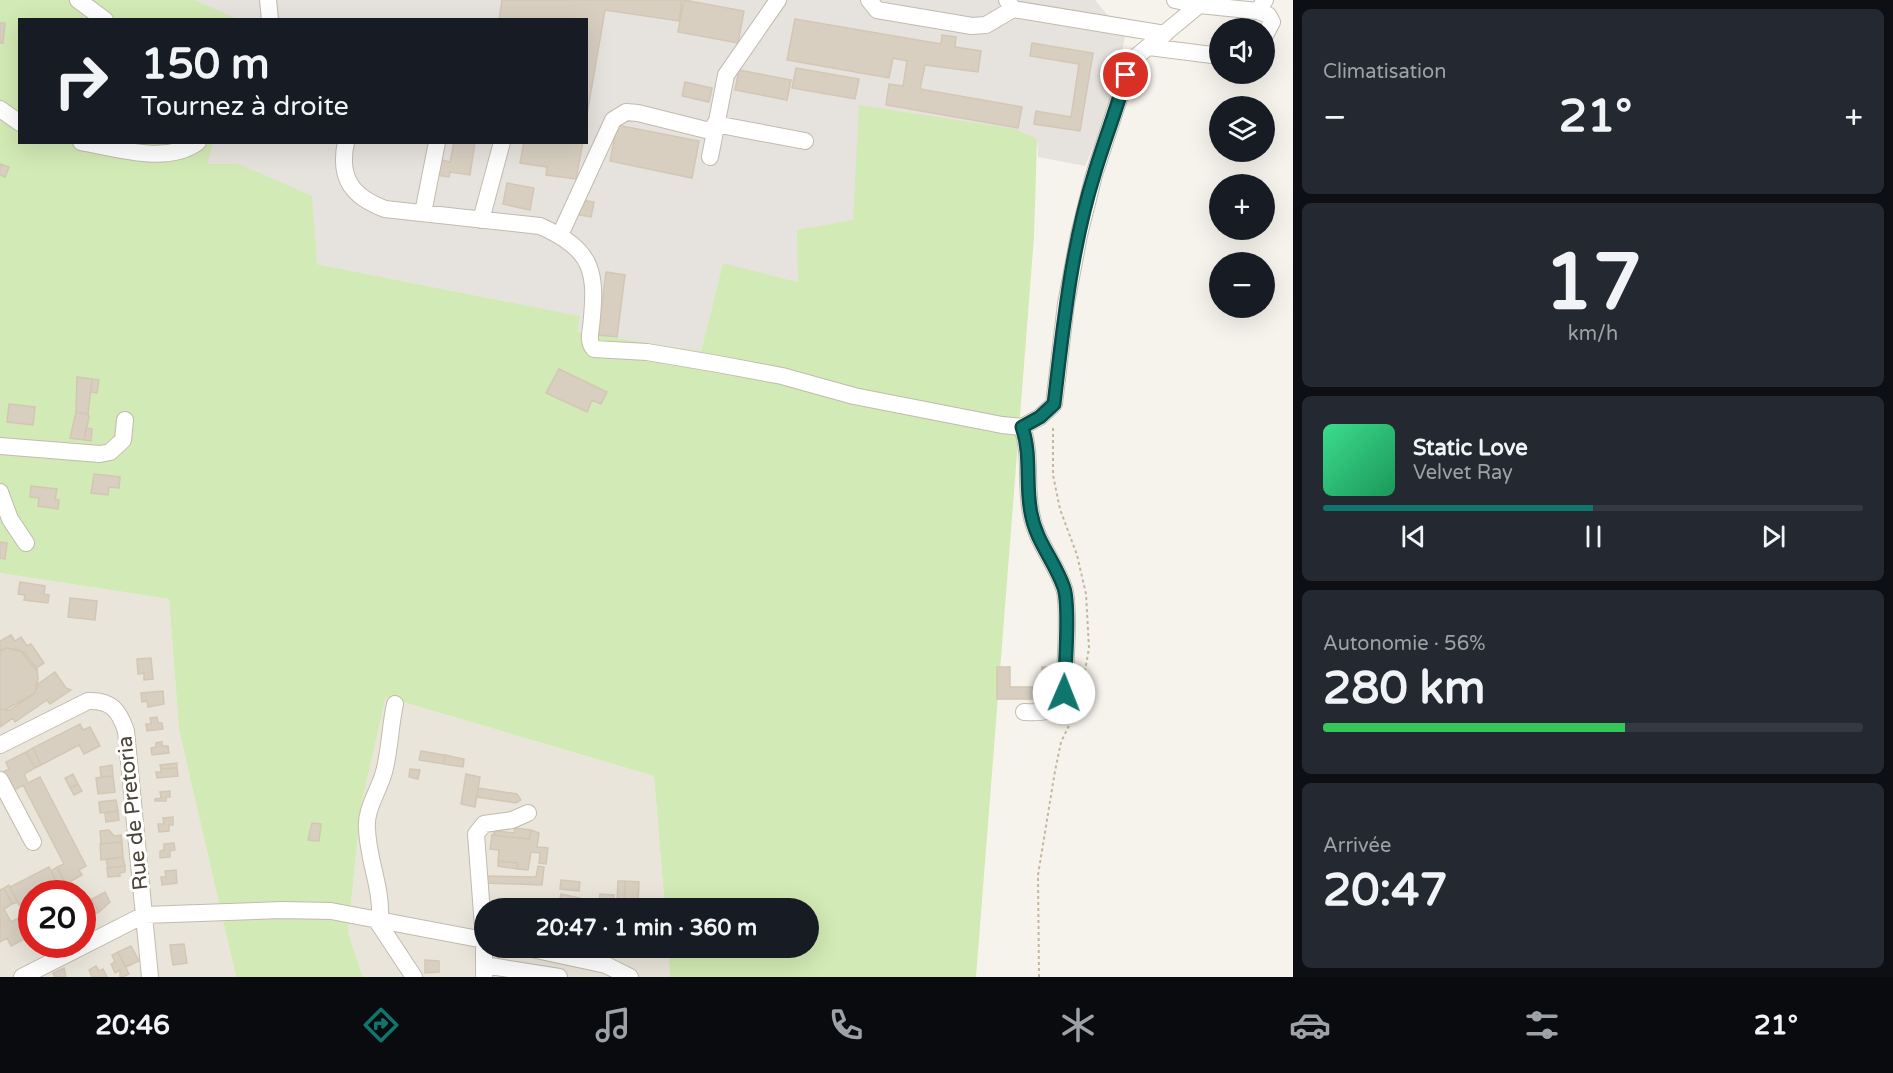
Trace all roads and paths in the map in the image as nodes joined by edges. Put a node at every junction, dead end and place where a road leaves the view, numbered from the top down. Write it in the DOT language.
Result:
graph roads {
  1 [pos="78,0"];
  2 [pos="778,0"];
  3 [pos="868,0"];
  4 [pos="1175,0"];
  5 [pos="1010,4"];
  6 [pos="1199,5"];
  7 [pos="1262,5"];
  8 [pos="908,7"];
  9 [pos="102,18"];
  10 [pos="1270,18"];
  11 [pos="1165,34"];
  12 [pos="1149,47"];
  13 [pos="1209,55"];
  14 [pos="0,109"];
  15 [pos="18,122"];
  16 [pos="715,128"];
  17 [pos="805,141"];
  18 [pos="94,144"];
  19 [pos="195,144"];
  20 [pos="346,144"];
  21 [pos="437,144"];
  22 [pos="501,144"];
  23 [pos="710,157"];
  24 [pos="423,213"];
  25 [pos="481,220"];
  26 [pos="560,235"];
  27 [pos="126,420"];
  28 [pos="1022,427"];
  29 [pos="0,446"];
  30 [pos="0,492"];
  31 [pos="26,543"];
  32 [pos="395,704"];
  33 [pos="1024,712"];
  34 [pos="0,745"];
  35 [pos="0,780"];
  36 [pos="528,813"];
  37 [pos="33,842"];
  38 [pos="481,898"];
  39 [pos="144,915"];
  40 [pos="378,919"];
  41 [pos="474,938"];
  42 [pos="578,958"];
  43 [pos="484,971"];
  44 [pos="32,975"];
  45 [pos="150,977"];
  46 [pos="414,977"];
  47 [pos="559,977"];
  48 [pos="630,977"];
  1 -- 9 [label="street"];
  2 -- 16 [label="street"];
  3 -- 8 [label="street"];
  4 -- 6 [label="street"];
  5 -- 8 [label="street"];
  5 -- 11 [label="street"];
  6 -- 7 [label="street"];
  6 -- 11 [label="street"];
  7 -- 10 [label="street"];
  11 -- 12 [label="street"];
  12 -- 13 [label="street"];
  12 -- 28 [label="street"];
  14 -- 15 [label="street"];
  16 -- 17 [label="street"];
  16 -- 23 [label="street"];
  16 -- 26 [label="street"];
  18 -- 19 [label="street"];
  20 -- 24 [label="street"];
  21 -- 24 [label="street"];
  22 -- 25 [label="street"];
  24 -- 25 [label="street"];
  25 -- 26 [label="street"];
  26 -- 28 [label="street"];
  27 -- 29 [label="street"];
  28 -- 33 [label="street"];
  30 -- 31 [label="street"];
  32 -- 40 [label="street"];
  34 -- 39 [label="street, Rue de Pretoria"];
  35 -- 37 [label="street"];
  36 -- 38 [label="street"];
  39 -- 40 [label="street"];
  39 -- 44 [label="street"];
  39 -- 45 [label="street, Rue de Pretoria"];
  40 -- 41 [label="street"];
  40 -- 46 [label="street"];
  42 -- 48 [label="street"];
  43 -- 47 [label="street"];
}
